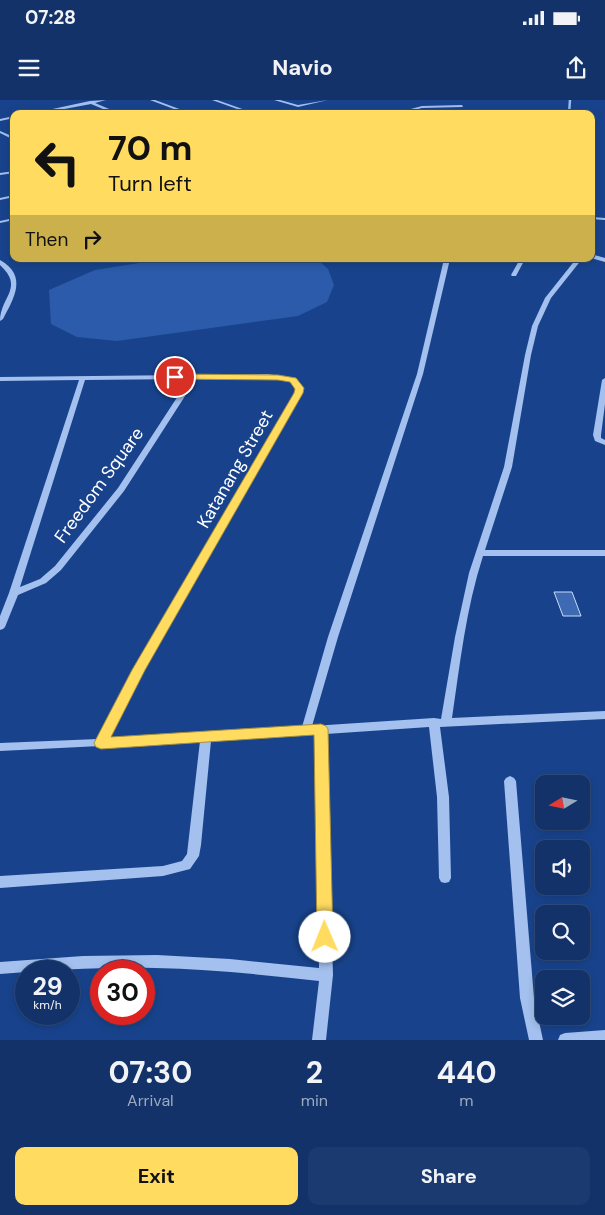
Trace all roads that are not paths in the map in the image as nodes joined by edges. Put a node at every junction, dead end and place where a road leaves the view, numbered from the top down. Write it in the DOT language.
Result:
graph roads {
  1 [pos="85,100"];
  2 [pos="104,100"];
  3 [pos="152,100"];
  4 [pos="214,100"];
  5 [pos="276,100"];
  6 [pos="326,100"];
  7 [pos="466,100"];
  8 [pos="91,102"];
  9 [pos="462,106"];
  10 [pos="51,110"];
  11 [pos="110,110"];
  12 [pos="179,110"];
  13 [pos="243,110"];
  14 [pos="410,110"];
  15 [pos="460,110"];
  16 [pos="0,262"];
  17 [pos="446,262"];
  18 [pos="520,262"];
  19 [pos="577,262"];
  20 [pos="514,275"];
  21 [pos="0,319"];
  22 [pos="194,377"];
  23 [pos="0,378"];
  24 [pos="83,378"];
  25 [pos="605,380"];
  26 [pos="605,442"];
  27 [pos="479,553"];
  28 [pos="605,553"];
  29 [pos="14,593"];
  30 [pos="0,627"];
  31 [pos="605,715"];
  32 [pos="440,722"];
  33 [pos="321,729"];
  34 [pos="306,730"];
  35 [pos="206,737"];
  36 [pos="101,743"];
  37 [pos="0,746"];
  38 [pos="510,781"];
  39 [pos="445,878"];
  40 [pos="0,882"];
  41 [pos="0,968"];
  42 [pos="326,975"];
  43 [pos="605,1037"];
  44 [pos="319,1040"];
  45 [pos="536,1040"];
  46 [pos="565,1040"];
  1 -- 8 [label="street"];
  2 -- 8 [label="street"];
  3 -- 12 [label="street"];
  4 -- 13 [label="street"];
  5 -- 6 [label="street"];
  7 -- 9 [label="street"];
  8 -- 10 [label="street"];
  8 -- 11 [label="street"];
  9 -- 14 [label="street"];
  9 -- 15 [label="street"];
  16 -- 21 [label="street"];
  17 -- 34 [label="street"];
  18 -- 20 [label="street"];
  19 -- 27 [label="street"];
  22 -- 24 [label="street, Katanang Street"];
  22 -- 29 [label="street, Freedom Square"];
  22 -- 36 [label="street, Katanang Street"];
  23 -- 24 [label="street, Katanang Street"];
  24 -- 29 [label="street, Freedom Square"];
  25 -- 26 [label="street"];
  27 -- 28 [label="street"];
  27 -- 32 [label="street"];
  29 -- 30 [label="street, Freedom Square"];
  31 -- 32 [label="street"];
  32 -- 33 [label="street"];
  32 -- 39 [label="street"];
  33 -- 34 [label="street"];
  33 -- 42 [label="street"];
  34 -- 35 [label="street"];
  35 -- 36 [label="street"];
  35 -- 40 [label="street"];
  36 -- 37 [label="street"];
  38 -- 45 [label="street"];
  41 -- 42 [label="street"];
  42 -- 44 [label="street"];
  43 -- 46 [label="street"];
}
